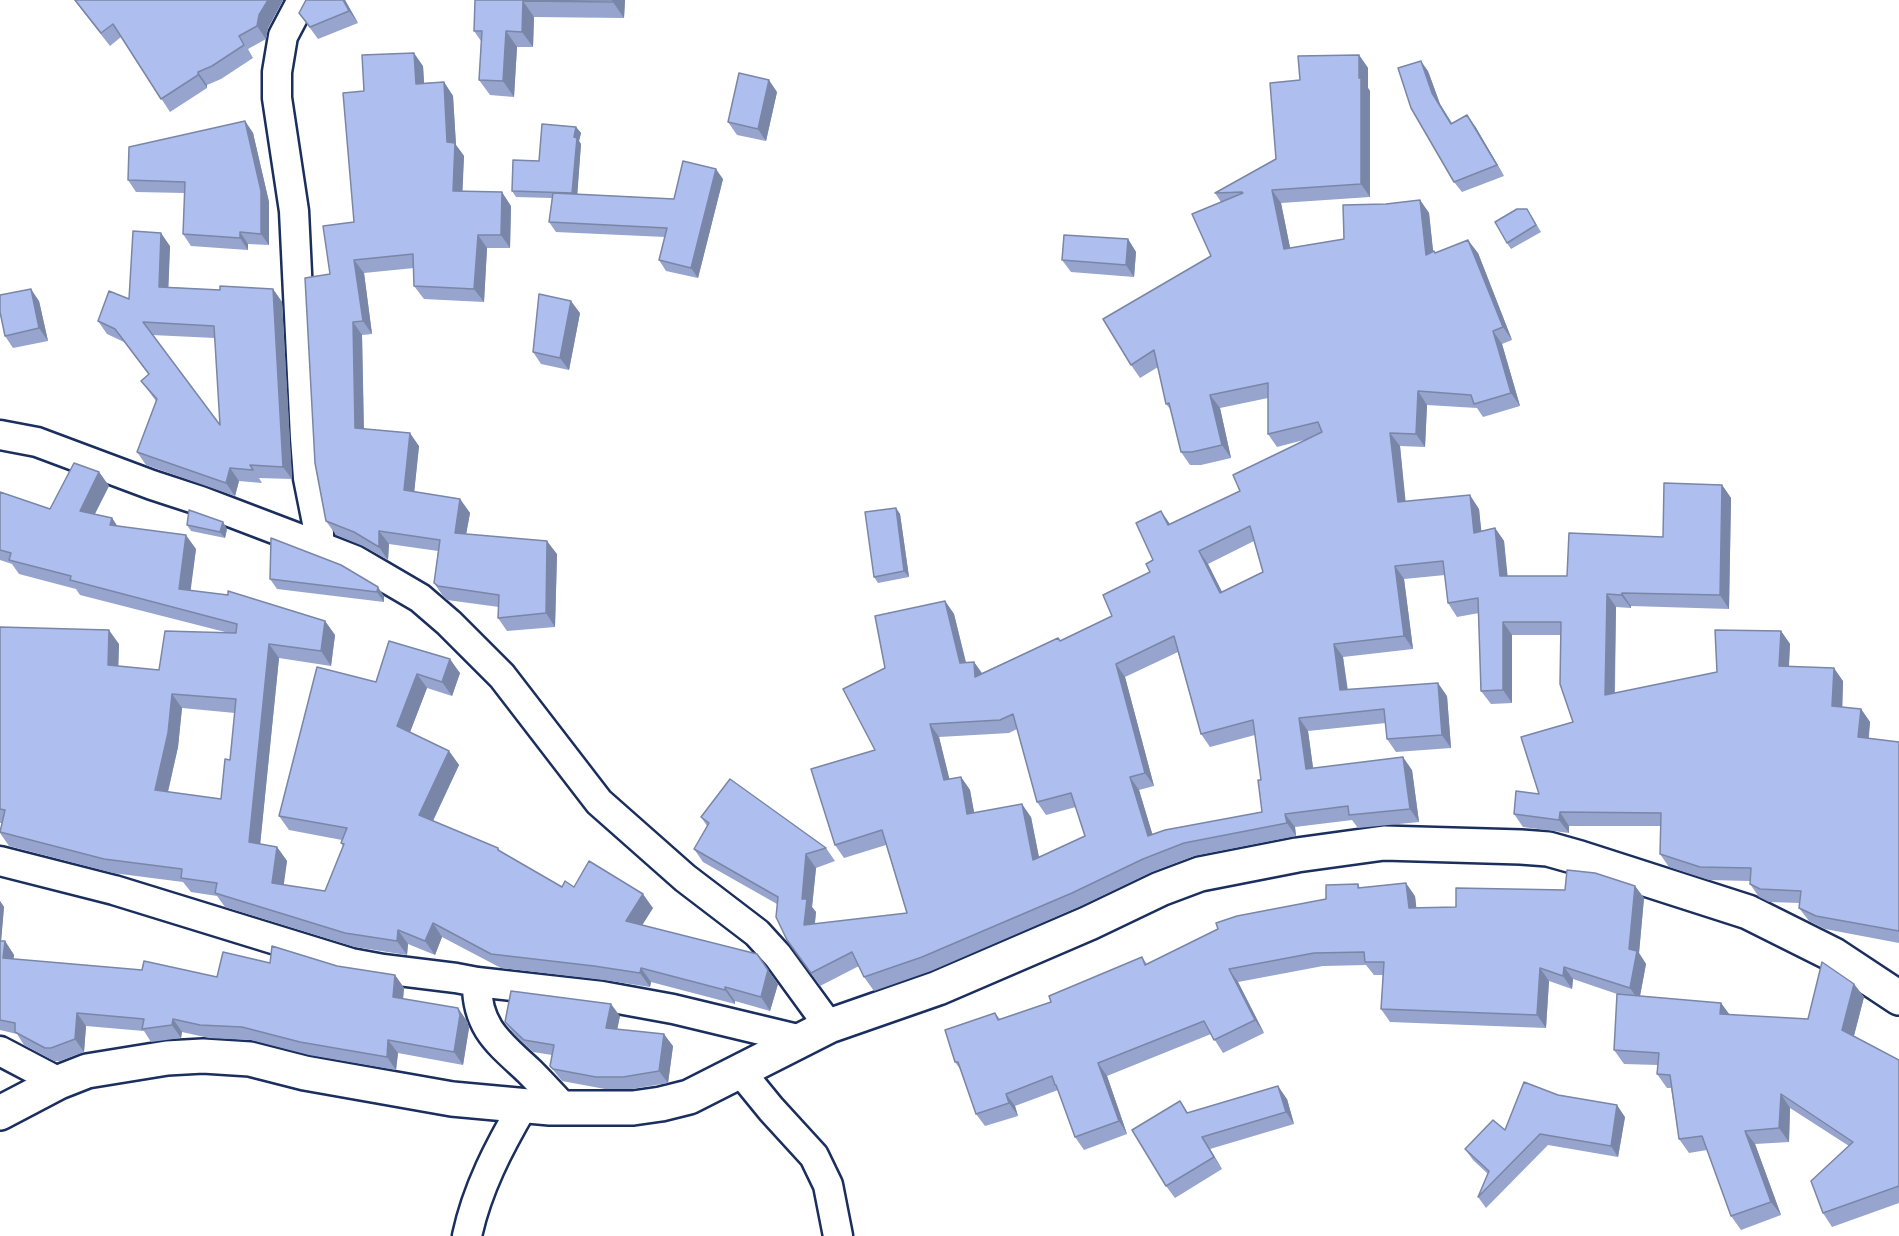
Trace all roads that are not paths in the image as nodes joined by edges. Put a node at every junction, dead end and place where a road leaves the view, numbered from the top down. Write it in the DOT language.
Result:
graph roads {
  1 [pos="302,0"];
  2 [pos="0,435"];
  3 [pos="319,546"];
  4 [pos="0,861"];
  5 [pos="477,982"];
  6 [pos="1899,998"];
  7 [pos="815,1033"];
  8 [pos="0,1050"];
  9 [pos="740,1071"];
  10 [pos="58,1083"];
  11 [pos="523,1106"];
  12 [pos="564,1108"];
  13 [pos="0,1113"];
  14 [pos="467,1236"];
  15 [pos="838,1236"];
  1 -- 3 [label="street"];
  2 -- 3 [label="street"];
  3 -- 7 [label="street"];
  4 -- 5 [label="street"];
  5 -- 7 [label="street"];
  5 -- 12 [label="street"];
  6 -- 7 [label="main road"];
  7 -- 9 [label="main road"];
  8 -- 10 [label="street"];
  9 -- 12 [label="main road"];
  9 -- 15 [label="street"];
  10 -- 11 [label="main road"];
  10 -- 13 [label="main road"];
  11 -- 12 [label="main road"];
  11 -- 14 [label="street"];
}
